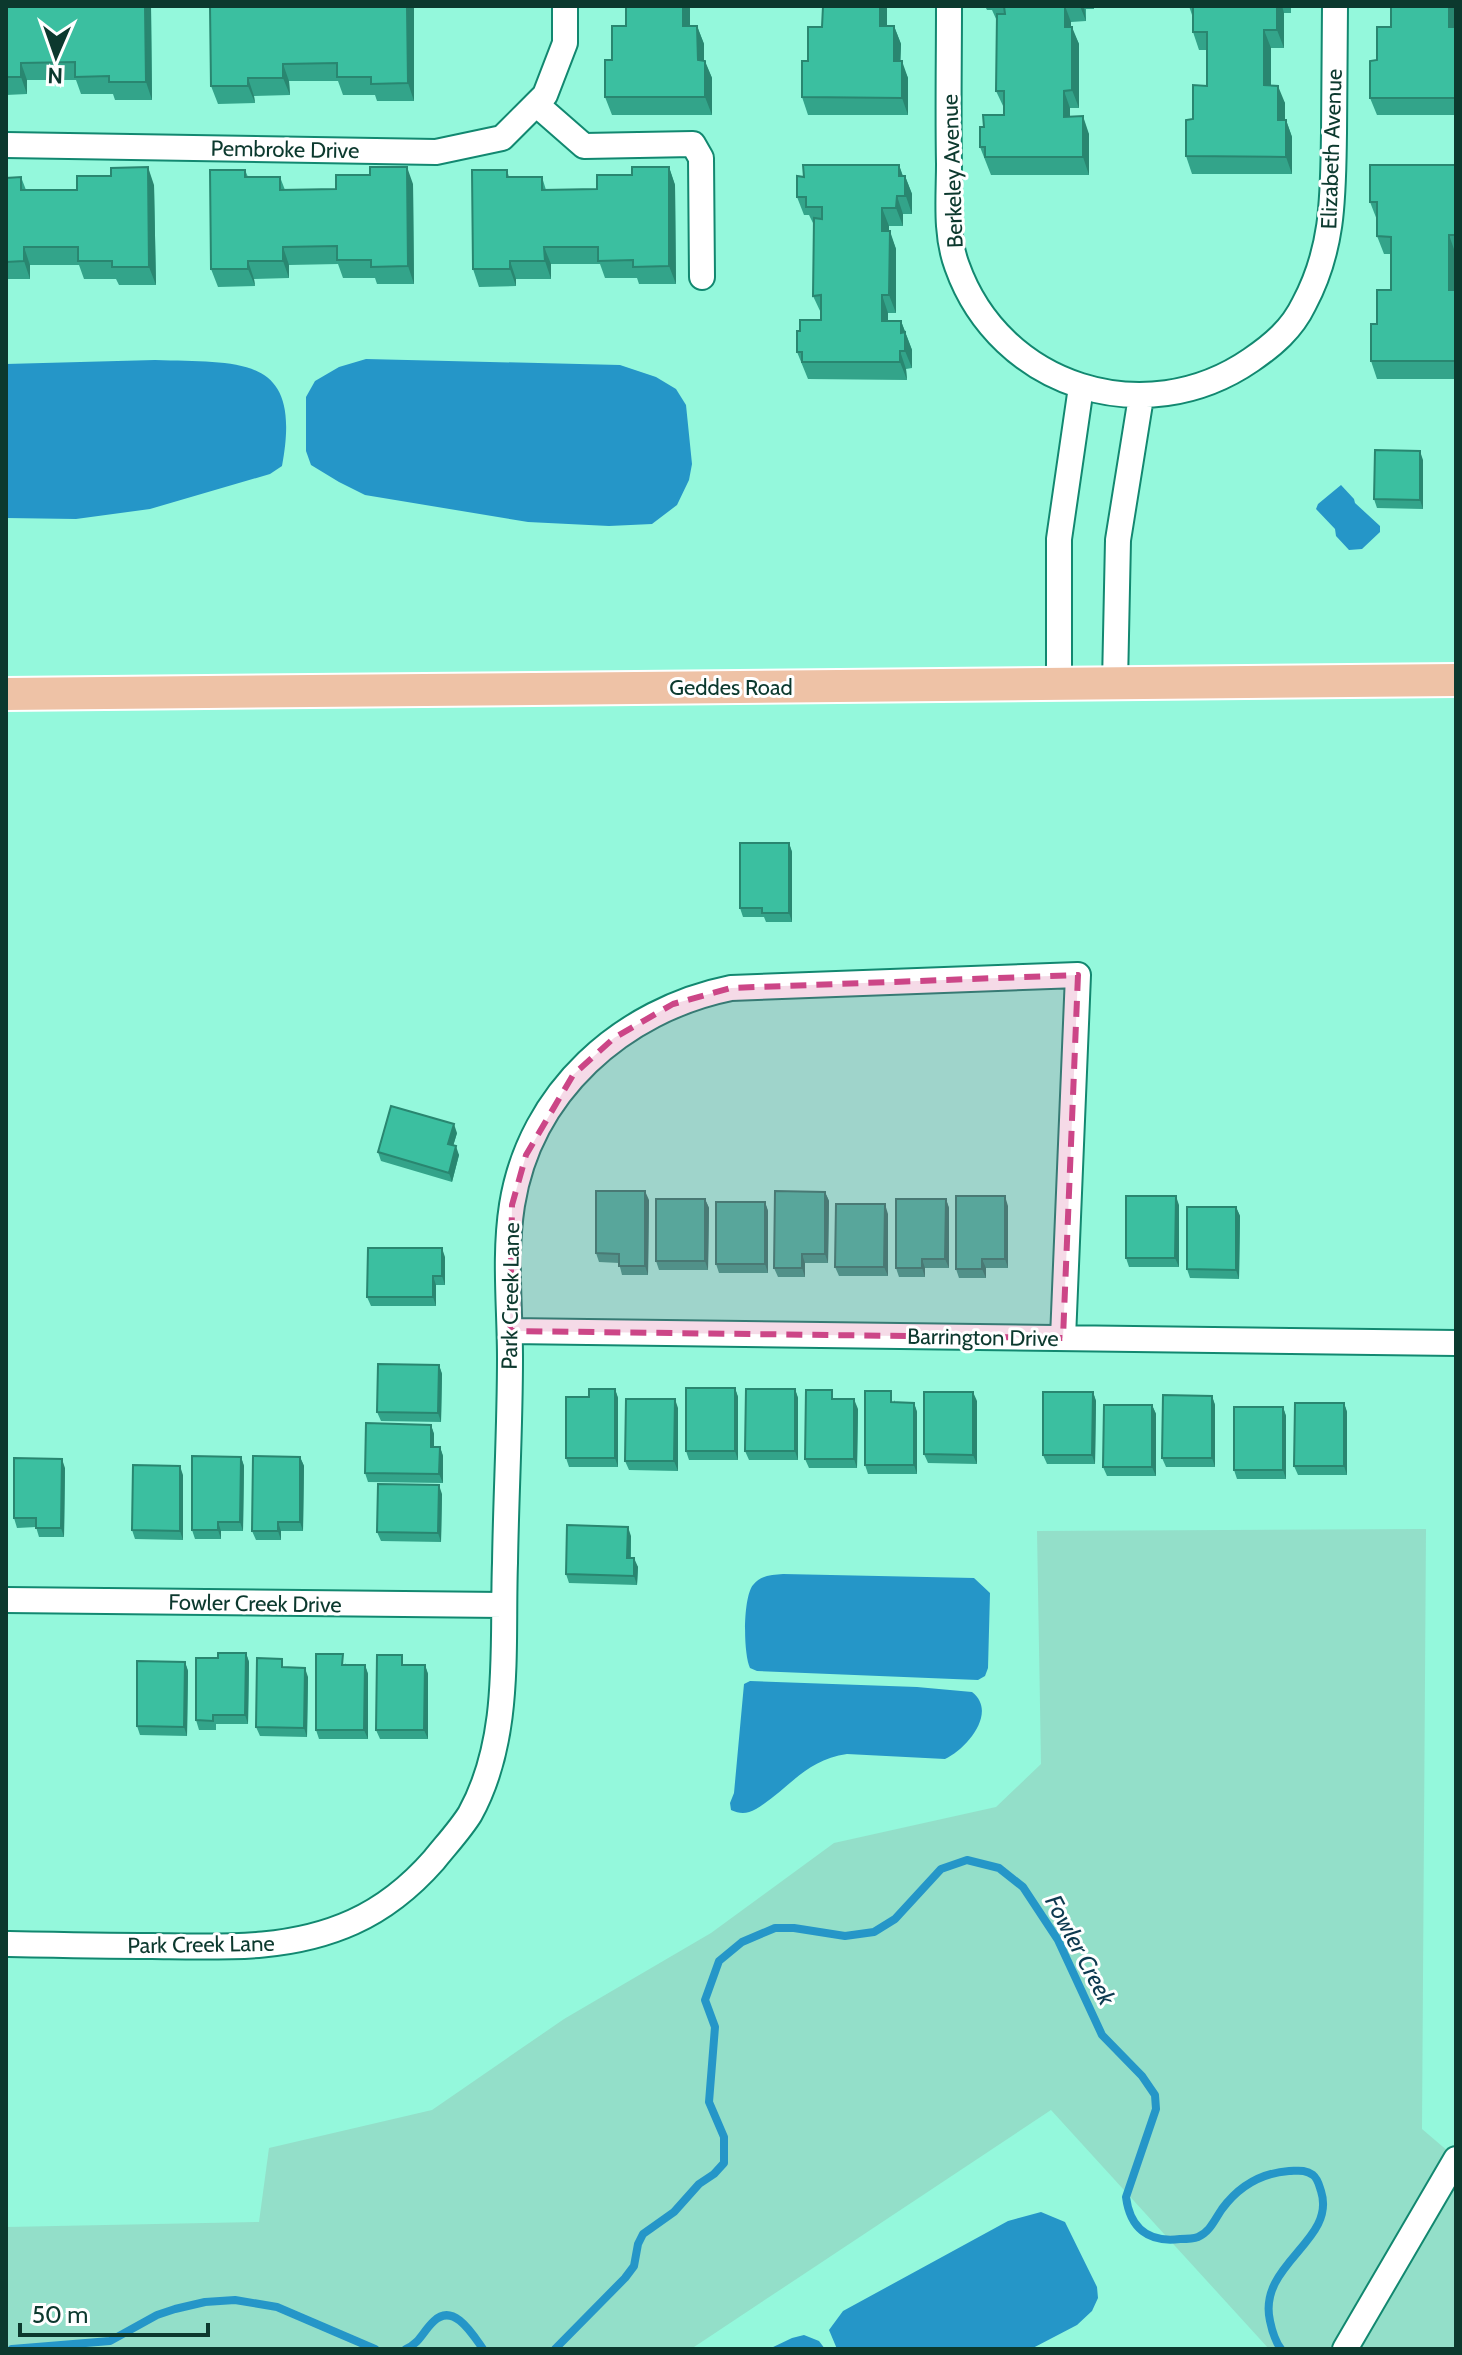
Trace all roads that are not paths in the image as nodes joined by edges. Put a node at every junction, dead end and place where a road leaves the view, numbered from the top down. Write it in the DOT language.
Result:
graph roads {
  1 [pos="565,6"];
  2 [pos="949,6"];
  3 [pos="1335,6"];
  4 [pos="541,100"];
  5 [pos="6,145"];
  6 [pos="702,277"];
  7 [pos="1081,387"];
  8 [pos="1114,395"];
  9 [pos="1141,397"];
  10 [pos="1456,680"];
  11 [pos="1115,683"];
  12 [pos="1059,684"];
  13 [pos="6,694"];
  14 [pos="510,1331"];
  15 [pos="1063,1338"];
  16 [pos="1456,1343"];
  17 [pos="6,1600"];
  18 [pos="503,1605"];
  19 [pos="6,1944"];
  20 [pos="1456,2159"];
  21 [pos="1345,2349"];
  1 -- 4 [label="street"];
  2 -- 7 [label="street, Berkeley Avenue"];
  3 -- 9 [label="street, Elizabeth Avenue"];
  4 -- 5 [label="street, Pembroke Drive"];
  4 -- 6 [label="street"];
  7 -- 8 [label="street, Berkeley Avenue"];
  7 -- 12 [label="street"];
  8 -- 9 [label="street, Elizabeth Avenue"];
  9 -- 11 [label="street"];
  10 -- 11 [label="main road, Geddes Road"];
  11 -- 12 [label="main road, Geddes Road"];
  12 -- 13 [label="main road, Geddes Road"];
  14 -- 15 [label="street, Barrington Drive"];
  14 -- 15 [label="street, Park Creek Lane"];
  14 -- 18 [label="street, Park Creek Lane"];
  15 -- 16 [label="street, Barrington Drive"];
  17 -- 18 [label="street, Fowler Creek Drive"];
  18 -- 19 [label="street, Park Creek Lane"];
  20 -- 21 [label="street"];
}
